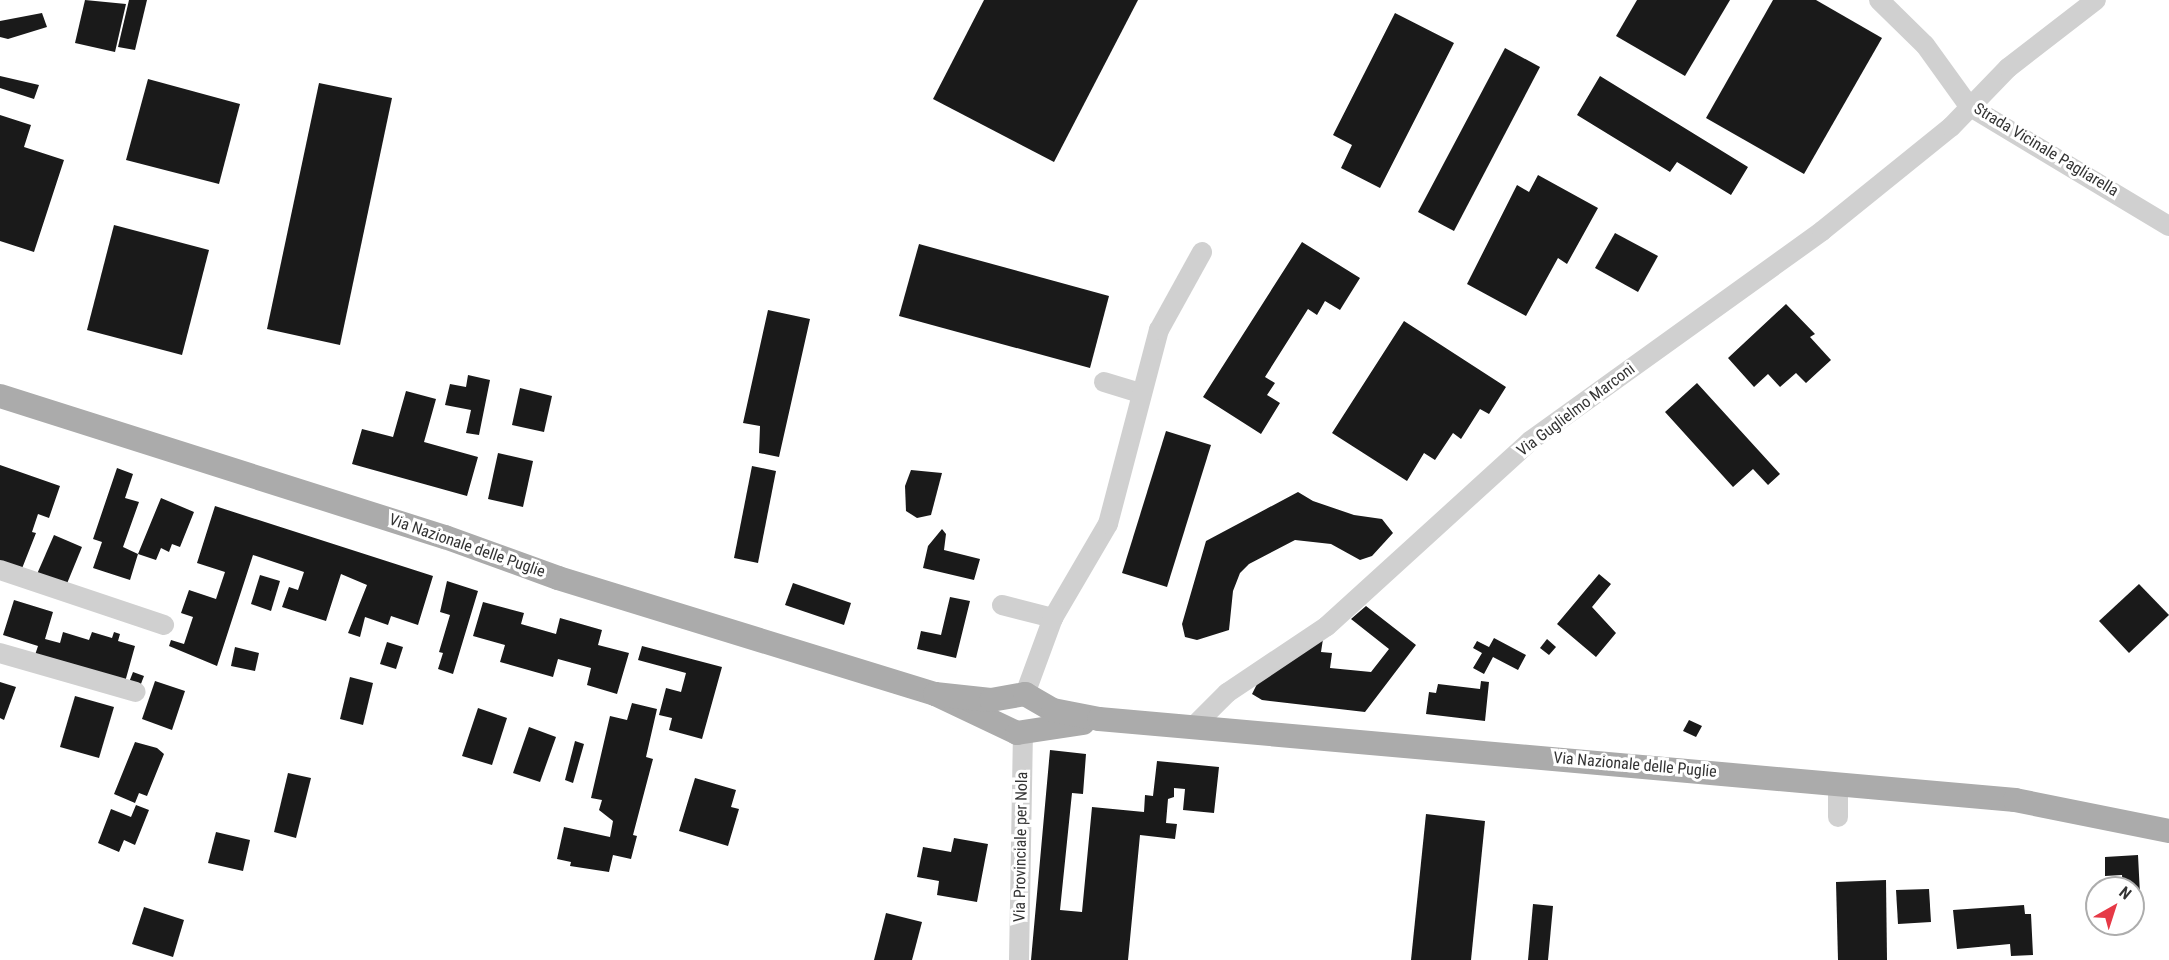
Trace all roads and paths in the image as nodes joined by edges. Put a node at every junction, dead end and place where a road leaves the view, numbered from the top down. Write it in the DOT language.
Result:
graph roads {
  1 [pos="1879,0"];
  2 [pos="2096,0"];
  3 [pos="1968,106"];
  4 [pos="2169,226"];
  5 [pos="1202,252"];
  6 [pos="1104,382"];
  7 [pos="1142,393"];
  8 [pos="0,396"];
  9 [pos="0,570"];
  10 [pos="1002,604"];
  11 [pos="1053,618"];
  12 [pos="165,625"];
  13 [pos="0,653"];
  14 [pos="136,692"];
  15 [pos="935,694"];
  16 [pos="1025,696"];
  17 [pos="1099,719"];
  18 [pos="1193,727"];
  19 [pos="1022,732"];
  20 [pos="1838,784"];
  21 [pos="1838,817"];
  22 [pos="2169,831"];
  23 [pos="1019,960"];
  1 -- 3 [label="street"];
  2 -- 3 [label="street, Strada Vicinale Pagliarella"];
  3 -- 4 [label="street, Strada Vicinale Pagliarella"];
  3 -- 18 [label="street, Via Guglielmo Marconi"];
  5 -- 7 [label="street"];
  6 -- 7 [label="street"];
  7 -- 11 [label="street"];
  8 -- 15 [label="main road, Via Nazionale delle Puglie"];
  9 -- 12 [label="street"];
  10 -- 11 [label="street"];
  11 -- 16 [label="street"];
  13 -- 14 [label="street"];
  15 -- 16 [label="main road, Via Nazionale delle Puglie"];
  15 -- 19 [label="main road, Via Nazionale delle Puglie"];
  16 -- 17 [label="main road, Via Nazionale delle Puglie"];
  16 -- 19 [label="main road"];
  16 -- 19 [label="main road"];
  17 -- 18 [label="main road, Via Nazionale delle Puglie"];
  17 -- 19 [label="main road, Via Nazionale delle Puglie"];
  18 -- 20 [label="main road, Via Nazionale delle Puglie"];
  19 -- 23 [label="street, Via Provinciale per Nola"];
  20 -- 21 [label="street"];
  20 -- 22 [label="main road, Via Nazionale delle Puglie"];
}
